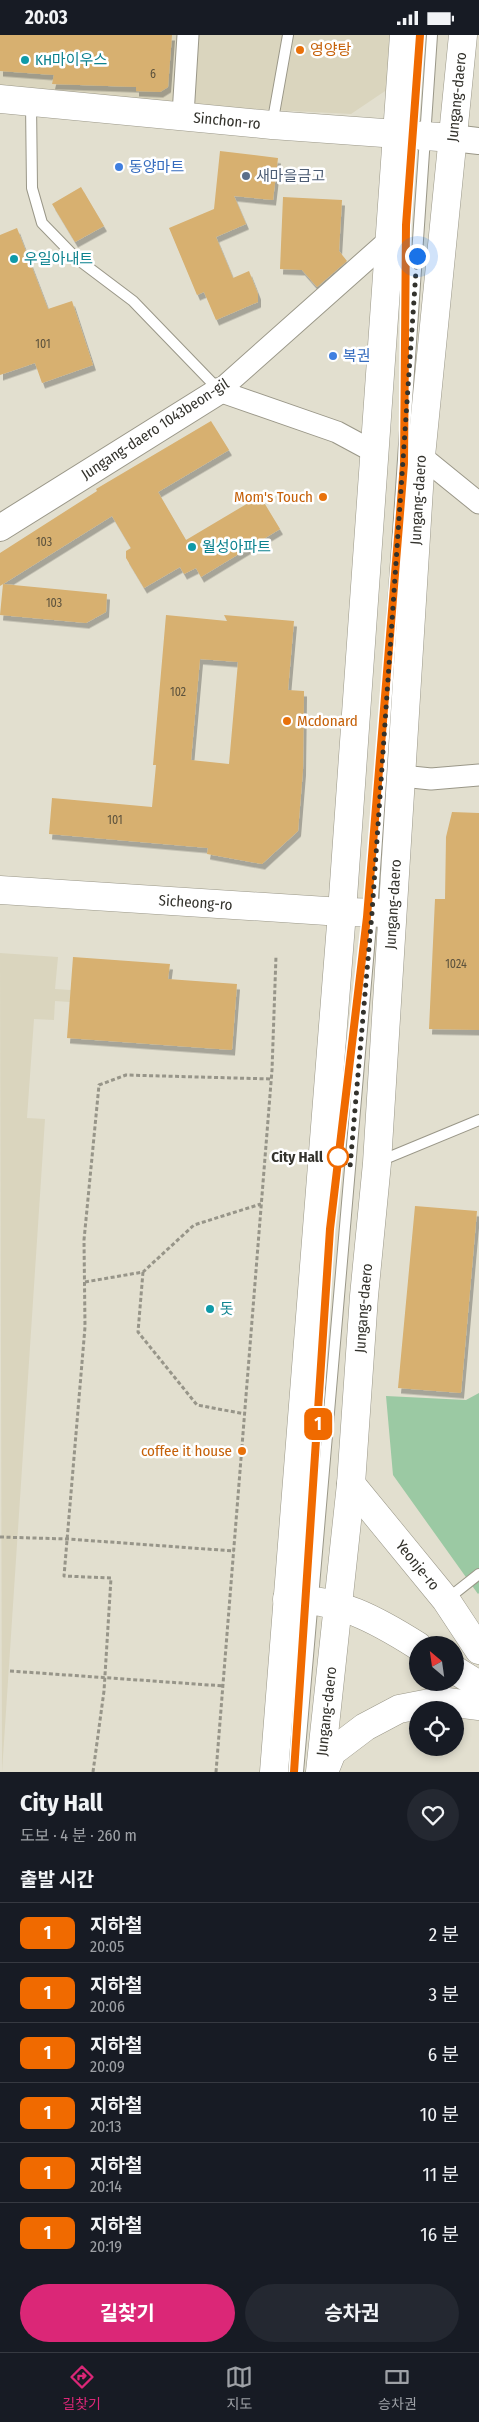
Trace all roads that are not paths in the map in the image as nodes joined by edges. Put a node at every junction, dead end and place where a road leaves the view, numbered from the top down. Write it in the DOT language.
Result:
graph roads {
  1 [pos="188,35"];
  2 [pos="288,35"];
  3 [pos="404,35"];
  4 [pos="432,35"];
  5 [pos="463,35"];
  6 [pos="0,99"];
  7 [pos="31,102"];
  8 [pos="183,115"];
  9 [pos="272,125"];
  10 [pos="397,136"];
  11 [pos="425,137"];
  12 [pos="466,140"];
  13 [pos="390,239"];
  14 [pos="219,391"];
  15 [pos="376,453"];
  16 [pos="421,456"];
  17 [pos="479,503"];
  18 [pos="0,528"];
  19 [pos="479,775"];
  20 [pos="402,776"];
  21 [pos="0,890"];
  22 [pos="342,912"];
  23 [pos="382,913"];
  24 [pos="479,1120"];
  25 [pos="377,1163"];
  26 [pos="351,1484"];
  27 [pos="479,1574"];
  28 [pos="446,1600"];
  29 [pos="312,1601"];
  30 [pos="409,1640"];
  31 [pos="479,1650"];
  32 [pos="464,1676"];
  33 [pos="479,1685"];
  34 [pos="479,1706"];
  35 [pos="274,1772"];
  36 [pos="298,1772"];
  37 [pos="320,1772"];
  38 [pos="324,1772"];
  1 -- 8 [label="street"];
  2 -- 9 [label="lane"];
  3 -- 10 [label="main road, Jungang-daero"];
  4 -- 11 [label="lane"];
  5 -- 12 [label="main road, Jungang-daero"];
  6 -- 7 [label="main road, Sinchon-ro"];
  7 -- 8 [label="main road, Sinchon-ro"];
  7 -- 14 [label="lane"];
  8 -- 9 [label="main road, Sinchon-ro"];
  9 -- 10 [label="main road, Sinchon-ro"];
  10 -- 11 [label="main road, Sinchon-ro"];
  10 -- 13 [label="main road, Jungang-daero"];
  11 -- 12 [label="main road, Sinchon-ro"];
  11 -- 23 [label="lane"];
  12 -- 16 [label="main road, Jungang-daero"];
  13 -- 14 [label="street, Jungang-daero 1043beon-gil"];
  13 -- 15 [label="main road, Jungang-daero"];
  14 -- 15 [label="street"];
  14 -- 18 [label="street, Jungang-daero 1043beon-gil"];
  15 -- 22 [label="main road, Jungang-daero"];
  16 -- 17 [label="street"];
  16 -- 20 [label="main road, Jungang-daero"];
  19 -- 20 [label="street"];
  20 -- 23 [label="main road, Jungang-daero"];
  21 -- 22 [label="main road, Sicheong-ro"];
  22 -- 23 [label="main road, Sicheong-ro"];
  22 -- 29 [label="main road, Jungang-daero"];
  23 -- 25 [label="main road, Jungang-daero"];
  23 -- 29 [label="lane"];
  24 -- 25 [label="lane"];
  25 -- 26 [label="main road, Jungang-daero"];
  26 -- 28 [label="main road, Yeonje-ro"];
  26 -- 29 [label="main road, Jungang-daero"];
  27 -- 28 [label="lane"];
  28 -- 31 [label="main road, Yeonje-ro"];
  29 -- 30 [label="main road"];
  29 -- 35 [label="main road, Jungang-daero"];
  29 -- 36 [label="lane"];
  29 -- 37 [label="main road, Jungang-daero"];
  32 -- 33 [label="main road"];
  34 -- 38 [label="main road"];
}
